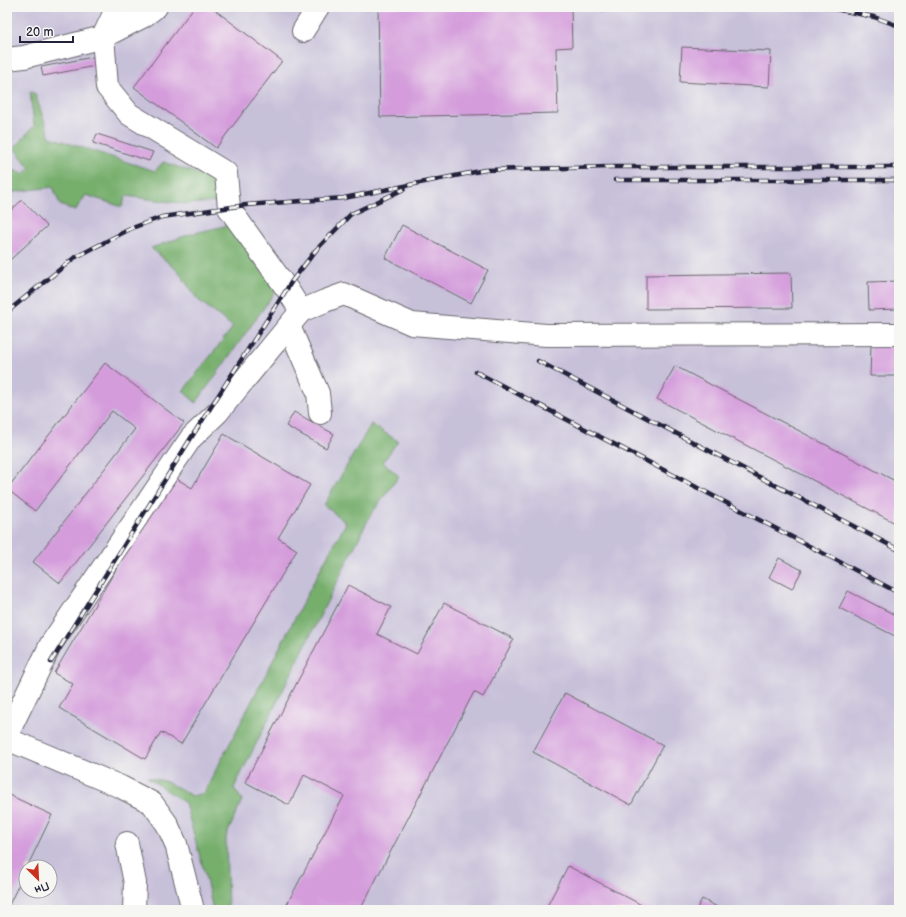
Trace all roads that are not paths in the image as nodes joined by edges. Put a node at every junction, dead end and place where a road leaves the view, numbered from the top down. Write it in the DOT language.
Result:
graph roads {
  1 [pos="117,7"];
  2 [pos="156,7"];
  3 [pos="318,7"];
  4 [pos="303,31"];
  5 [pos="103,37"];
  6 [pos="7,59"];
  7 [pos="295,319"];
  8 [pos="899,334"];
  9 [pos="320,413"];
  10 [pos="7,735"];
  11 [pos="7,739"];
  12 [pos="127,843"];
  13 [pos="134,910"];
  14 [pos="193,910"];
  1 -- 5 [label="street"];
  2 -- 5 [label="street"];
  3 -- 4 [label="street"];
  5 -- 6 [label="street"];
  5 -- 7 [label="street"];
  7 -- 8 [label="street"];
  7 -- 9 [label="street"];
  7 -- 10 [label="street"];
  11 -- 14 [label="street"];
  12 -- 13 [label="street"];
}
